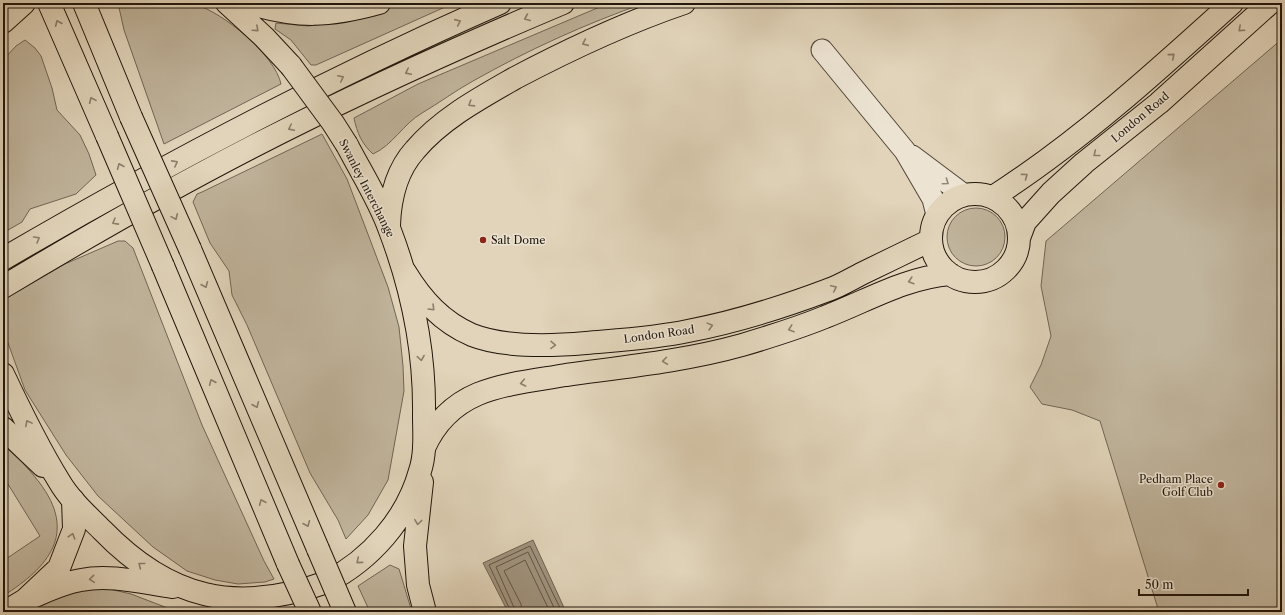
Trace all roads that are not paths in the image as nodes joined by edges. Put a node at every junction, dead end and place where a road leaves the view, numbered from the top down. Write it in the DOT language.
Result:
graph roads {
  1 [pos="24,3"];
  2 [pos="49,3"];
  3 [pos="84,3"];
  4 [pos="227,3"];
  5 [pos="248,3"];
  6 [pos="378,3"];
  7 [pos="500,3"];
  8 [pos="563,3"];
  9 [pos="684,3"];
  10 [pos="1232,3"];
  11 [pos="1270,3"];
  12 [pos="3,22"];
  13 [pos="822,50"];
  14 [pos="905,151"];
  15 [pos="964,195"];
  16 [pos="993,197"];
  17 [pos="937,215"];
  18 [pos="389,226"];
  19 [pos="1019,238"];
  20 [pos="931,240"];
  21 [pos="3,259"];
  22 [pos="402,265"];
  23 [pos="950,274"];
  24 [pos="3,287"];
  25 [pos="3,374"];
  26 [pos="3,428"];
  27 [pos="422,459"];
  28 [pos="60,482"];
  29 [pos="73,500"];
  30 [pos="173,587"];
  31 [pos="25,600"];
  32 [pos="223,607"];
  33 [pos="5,612"];
  34 [pos="310,612"];
  35 [pos="345,612"];
  36 [pos="424,612"];
  1 -- 12 [label="main road"];
  34 -- 2 [label="main road, one-way, bridge"];
  3 -- 35 [label="main road, one-way, bridge"];
  4 -- 18 [label="main road, Swanley Interchange, one-way, bridge"];
  5 -- 6 [label="main road"];
  21 -- 7 [label="main road, one-way"];
  8 -- 24 [label="main road, one-way"];
  9 -- 18 [label="main road, one-way"];
  16 -- 10 [label="main road, one-way"];
  11 -- 19 [label="main road, London Road, one-way"];
  13 -- 14 [label="street"];
  14 -- 15 [label="street, one-way"];
  14 -- 17 [label="street"];
  15 -- 16 [label="main road"];
  15 -- 17 [label="main road"];
  16 -- 19 [label="main road"];
  17 -- 20 [label="main road"];
  18 -- 22 [label="main road, Swanley Interchange"];
  19 -- 23 [label="main road"];
  22 -- 20 [label="main road, London Road, one-way"];
  20 -- 23 [label="main road"];
  22 -- 27 [label="main road, Swanley Interchange, one-way"];
  23 -- 27 [label="main road, one-way"];
  28 -- 25 [label="main road, Swanley Interchange, one-way"];
  26 -- 28 [label="main road"];
  27 -- 32 [label="main road, Swanley Interchange, one-way"];
  27 -- 36 [label="main road, one-way"];
  28 -- 29 [label="main road, Swanley Interchange"];
  30 -- 29 [label="main road, Swanley Interchange, one-way"];
  31 -- 29 [label="main road, one-way"];
  30 -- 31 [label="main road, one-way"];
  30 -- 32 [label="main road, Swanley Interchange"];
  31 -- 33 [label="main road"];
}
